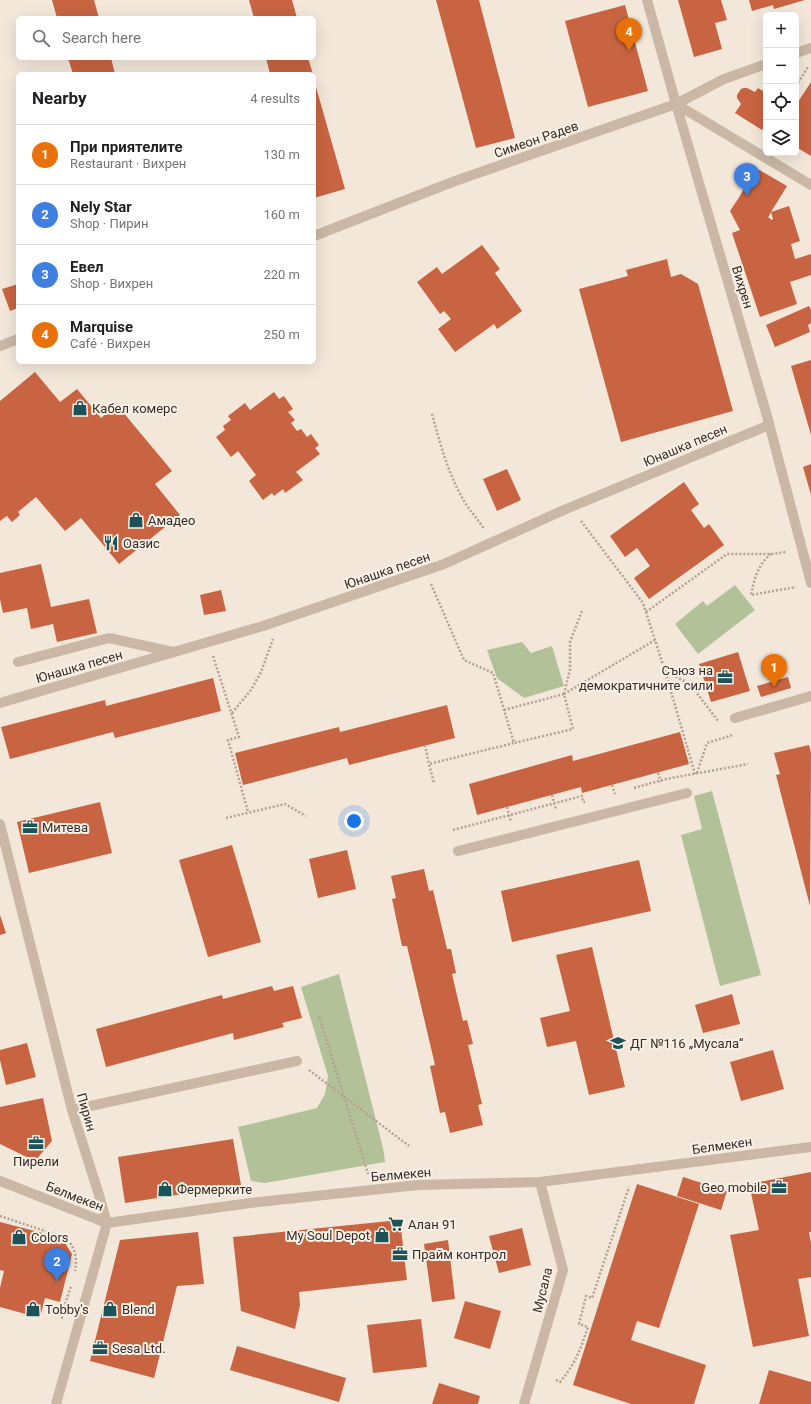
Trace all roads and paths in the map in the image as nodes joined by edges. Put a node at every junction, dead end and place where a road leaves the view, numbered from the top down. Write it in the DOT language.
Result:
graph roads {
  1 [pos="647,0"];
  2 [pos="811,48"];
  3 [pos="799,52"];
  4 [pos="763,65"];
  5 [pos="804,73"];
  6 [pos="797,84"];
  7 [pos="676,104"];
  8 [pos="811,185"];
  9 [pos="316,235"];
  10 [pos="16,340"];
  11 [pos="0,346"];
  12 [pos="432,414"];
  13 [pos="769,425"];
  14 [pos="571,507"];
  15 [pos="493,542"];
  16 [pos="425,571"];
  17 [pos="811,582"];
  18 [pos="797,587"];
  19 [pos="582,611"];
  20 [pos="646,612"];
  21 [pos="655,640"];
  22 [pos="268,651"];
  23 [pos="173,652"];
  24 [pos="18,662"];
  25 [pos="215,662"];
  26 [pos="665,671"];
  27 [pos="564,694"];
  28 [pos="811,696"];
  29 [pos="0,703"];
  30 [pos="707,706"];
  31 [pos="504,710"];
  32 [pos="232,713"];
  33 [pos="735,718"];
  34 [pos="729,736"];
  35 [pos="514,743"];
  36 [pos="424,745"];
  37 [pos="429,764"];
  38 [pos="748,764"];
  39 [pos="712,771"];
  40 [pos="660,780"];
  41 [pos="434,783"];
  42 [pos="630,789"];
  43 [pos="622,791"];
  44 [pos="614,793"];
  45 [pos="687,793"];
  46 [pos="552,795"];
  47 [pos="582,796"];
  48 [pos="554,803"];
  49 [pos="507,807"];
  50 [pos="248,812"];
  51 [pos="557,814"];
  52 [pos="509,815"];
  53 [pos="306,816"];
  54 [pos="226,818"];
  55 [pos="0,824"];
  56 [pos="512,828"];
  57 [pos="453,830"];
  58 [pos="458,851"];
  59 [pos="319,1016"];
  60 [pos="297,1061"];
  61 [pos="345,1098"];
  62 [pos="72,1110"];
  63 [pos="409,1146"];
  64 [pos="811,1146"];
  65 [pos="636,1170"];
  66 [pos="0,1181"];
  67 [pos="540,1182"];
  68 [pos="373,1190"];
  69 [pos="0,1216"];
  70 [pos="107,1223"];
  71 [pos="74,1273"];
  72 [pos="72,1282"];
  73 [pos="62,1317"];
  74 [pos="556,1380"];
  75 [pos="56,1404"];
  76 [pos="524,1404"];
  1 -- 7 [label="street, Вихрен"];
  2 -- 3 [label="street"];
  4 -- 7 [label="street, Симеон Радев"];
  5 -- 6 [label="path"];
  7 -- 8 [label="street"];
  7 -- 9 [label="street, Симеон Радев"];
  7 -- 13 [label="street, Вихрен"];
  10 -- 11 [label="street"];
  12 -- 15 [label="path"];
  13 -- 14 [label="street, Юнашка песен"];
  13 -- 17 [label="street, Вихрен"];
  14 -- 15 [label="street, Юнашка песен"];
  14 -- 20 [label="path"];
  15 -- 16 [label="street, Юнашка песен"];
  16 -- 23 [label="street, Юнашка песен"];
  16 -- 31 [label="path"];
  18 -- 20 [label="path"];
  19 -- 27 [label="path"];
  20 -- 21 [label="path"];
  21 -- 26 [label="path"];
  21 -- 27 [label="path"];
  22 -- 32 [label="path"];
  23 -- 24 [label="street"];
  23 -- 29 [label="street, Юнашка песен"];
  25 -- 32 [label="path"];
  26 -- 30 [label="path"];
  26 -- 34 [label="path"];
  27 -- 31 [label="path"];
  27 -- 35 [label="path"];
  28 -- 33 [label="street"];
  31 -- 35 [label="path"];
  32 -- 50 [label="path"];
  35 -- 37 [label="path"];
  36 -- 37 [label="path"];
  37 -- 41 [label="path"];
  38 -- 39 [label="path"];
  40 -- 42 [label="path"];
  43 -- 44 [label="path"];
  45 -- 58 [label="street"];
  46 -- 48 [label="path"];
  47 -- 48 [label="path"];
  48 -- 51 [label="path"];
  48 -- 52 [label="path"];
  49 -- 52 [label="path"];
  50 -- 53 [label="path"];
  50 -- 54 [label="path"];
  52 -- 56 [label="path"];
  52 -- 57 [label="path"];
  55 -- 62 [label="street, Пирин"];
  59 -- 61 [label="path"];
  60 -- 61 [label="path"];
  60 -- 62 [label="street"];
  61 -- 63 [label="path"];
  61 -- 68 [label="path"];
  62 -- 70 [label="street, Пирин"];
  64 -- 65 [label="street, Белмекен"];
  65 -- 67 [label="street, Белмекен"];
  65 -- 74 [label="path"];
  66 -- 70 [label="street, Белмекен"];
  67 -- 68 [label="street, Белмекен"];
  67 -- 76 [label="street, Мусала"];
  68 -- 70 [label="street, Белмекен"];
  69 -- 71 [label="path"];
  70 -- 75 [label="street, Пирин"];
  72 -- 73 [label="path"];
}
